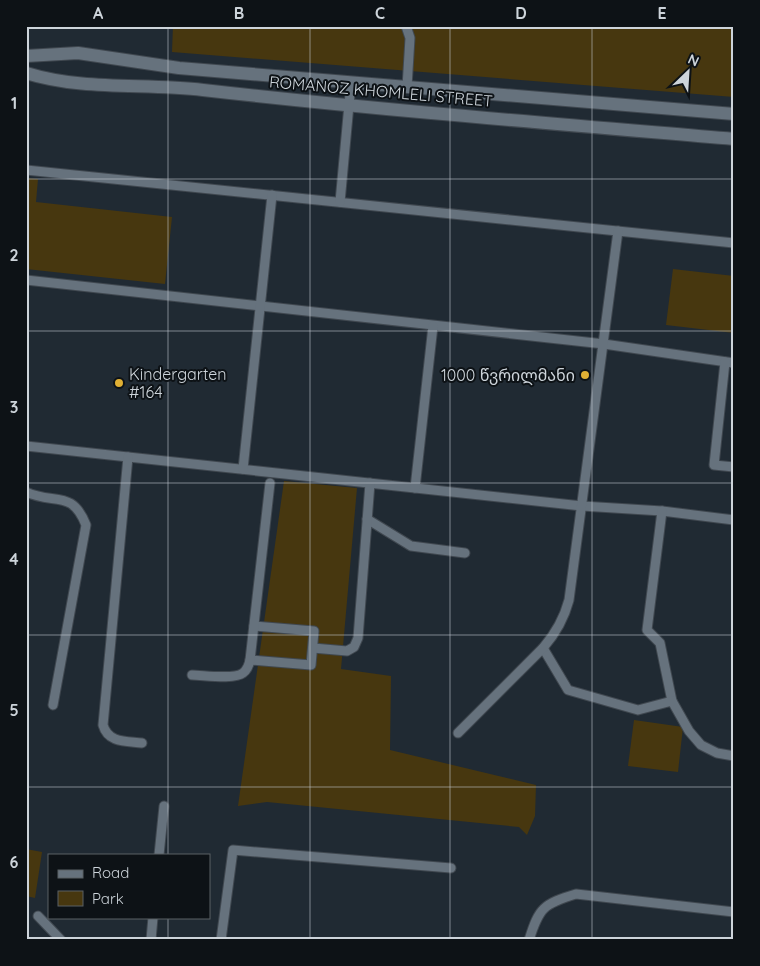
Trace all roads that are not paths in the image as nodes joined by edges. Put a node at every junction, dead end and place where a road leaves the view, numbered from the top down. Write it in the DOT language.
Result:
graph roads {
  1 [pos="406,26"];
  2 [pos="26,56"];
  3 [pos="26,73"];
  4 [pos="351,83"];
  5 [pos="407,87"];
  6 [pos="348,106"];
  7 [pos="734,114"];
  8 [pos="734,139"];
  9 [pos="26,170"];
  10 [pos="272,195"];
  11 [pos="340,202"];
  12 [pos="618,230"];
  13 [pos="734,243"];
  14 [pos="26,280"];
  15 [pos="259,306"];
  16 [pos="433,326"];
  17 [pos="604,344"];
  18 [pos="730,362"];
  19 [pos="26,446"];
  20 [pos="128,457"];
  21 [pos="734,467"];
  22 [pos="243,470"];
  23 [pos="270,483"];
  24 [pos="370,483"];
  25 [pos="415,488"];
  26 [pos="26,492"];
  27 [pos="582,506"];
  28 [pos="662,511"];
  29 [pos="367,519"];
  30 [pos="734,520"];
  31 [pos="465,553"];
  32 [pos="254,626"];
  33 [pos="313,648"];
  34 [pos="543,648"];
  35 [pos="250,660"];
  36 [pos="192,675"];
  37 [pos="672,701"];
  38 [pos="53,705"];
  39 [pos="458,733"];
  40 [pos="142,743"];
  41 [pos="734,756"];
  42 [pos="164,806"];
  43 [pos="159,854"];
  44 [pos="451,868"];
  45 [pos="734,912"];
  46 [pos="38,916"];
  47 [pos="153,918"];
  48 [pos="61,940"];
  49 [pos="151,940"];
  50 [pos="221,940"];
  51 [pos="528,940"];
  1 -- 5 [label="lane"];
  2 -- 4 [label="street, ROMANOZ KHOMLELI STREET"];
  3 -- 6 [label="street, ROMANOZ KHOMLELI STREET"];
  4 -- 5 [label="street, ROMANOZ KHOMLELI STREET"];
  4 -- 6 [label="lane"];
  5 -- 7 [label="street, ROMANOZ KHOMLELI STREET"];
  6 -- 8 [label="street, ROMANOZ KHOMLELI STREET"];
  6 -- 11 [label="lane"];
  9 -- 10 [label="lane"];
  10 -- 11 [label="lane"];
  10 -- 15 [label="lane"];
  11 -- 12 [label="lane"];
  12 -- 13 [label="lane"];
  12 -- 17 [label="lane"];
  14 -- 15 [label="lane"];
  15 -- 16 [label="lane"];
  15 -- 22 [label="lane"];
  16 -- 17 [label="lane"];
  16 -- 25 [label="lane"];
  17 -- 18 [label="lane"];
  17 -- 27 [label="lane"];
  18 -- 21 [label="lane"];
  19 -- 20 [label="lane"];
  20 -- 22 [label="lane"];
  20 -- 40 [label="lane"];
  22 -- 24 [label="lane"];
  23 -- 32 [label="lane"];
  24 -- 25 [label="lane"];
  24 -- 29 [label="lane"];
  25 -- 27 [label="lane"];
  26 -- 38 [label="lane"];
  27 -- 28 [label="lane"];
  27 -- 34 [label="lane"];
  28 -- 30 [label="lane"];
  28 -- 37 [label="lane"];
  29 -- 31 [label="lane"];
  29 -- 33 [label="lane"];
  32 -- 33 [label="lane"];
  32 -- 35 [label="lane"];
  33 -- 35 [label="lane"];
  34 -- 37 [label="lane"];
  34 -- 39 [label="lane"];
  35 -- 36 [label="lane"];
  37 -- 41 [label="lane"];
  42 -- 43 [label="lane"];
  44 -- 50 [label="lane"];
  45 -- 51 [label="lane"];
  46 -- 48 [label="lane"];
  47 -- 49 [label="lane"];
}
